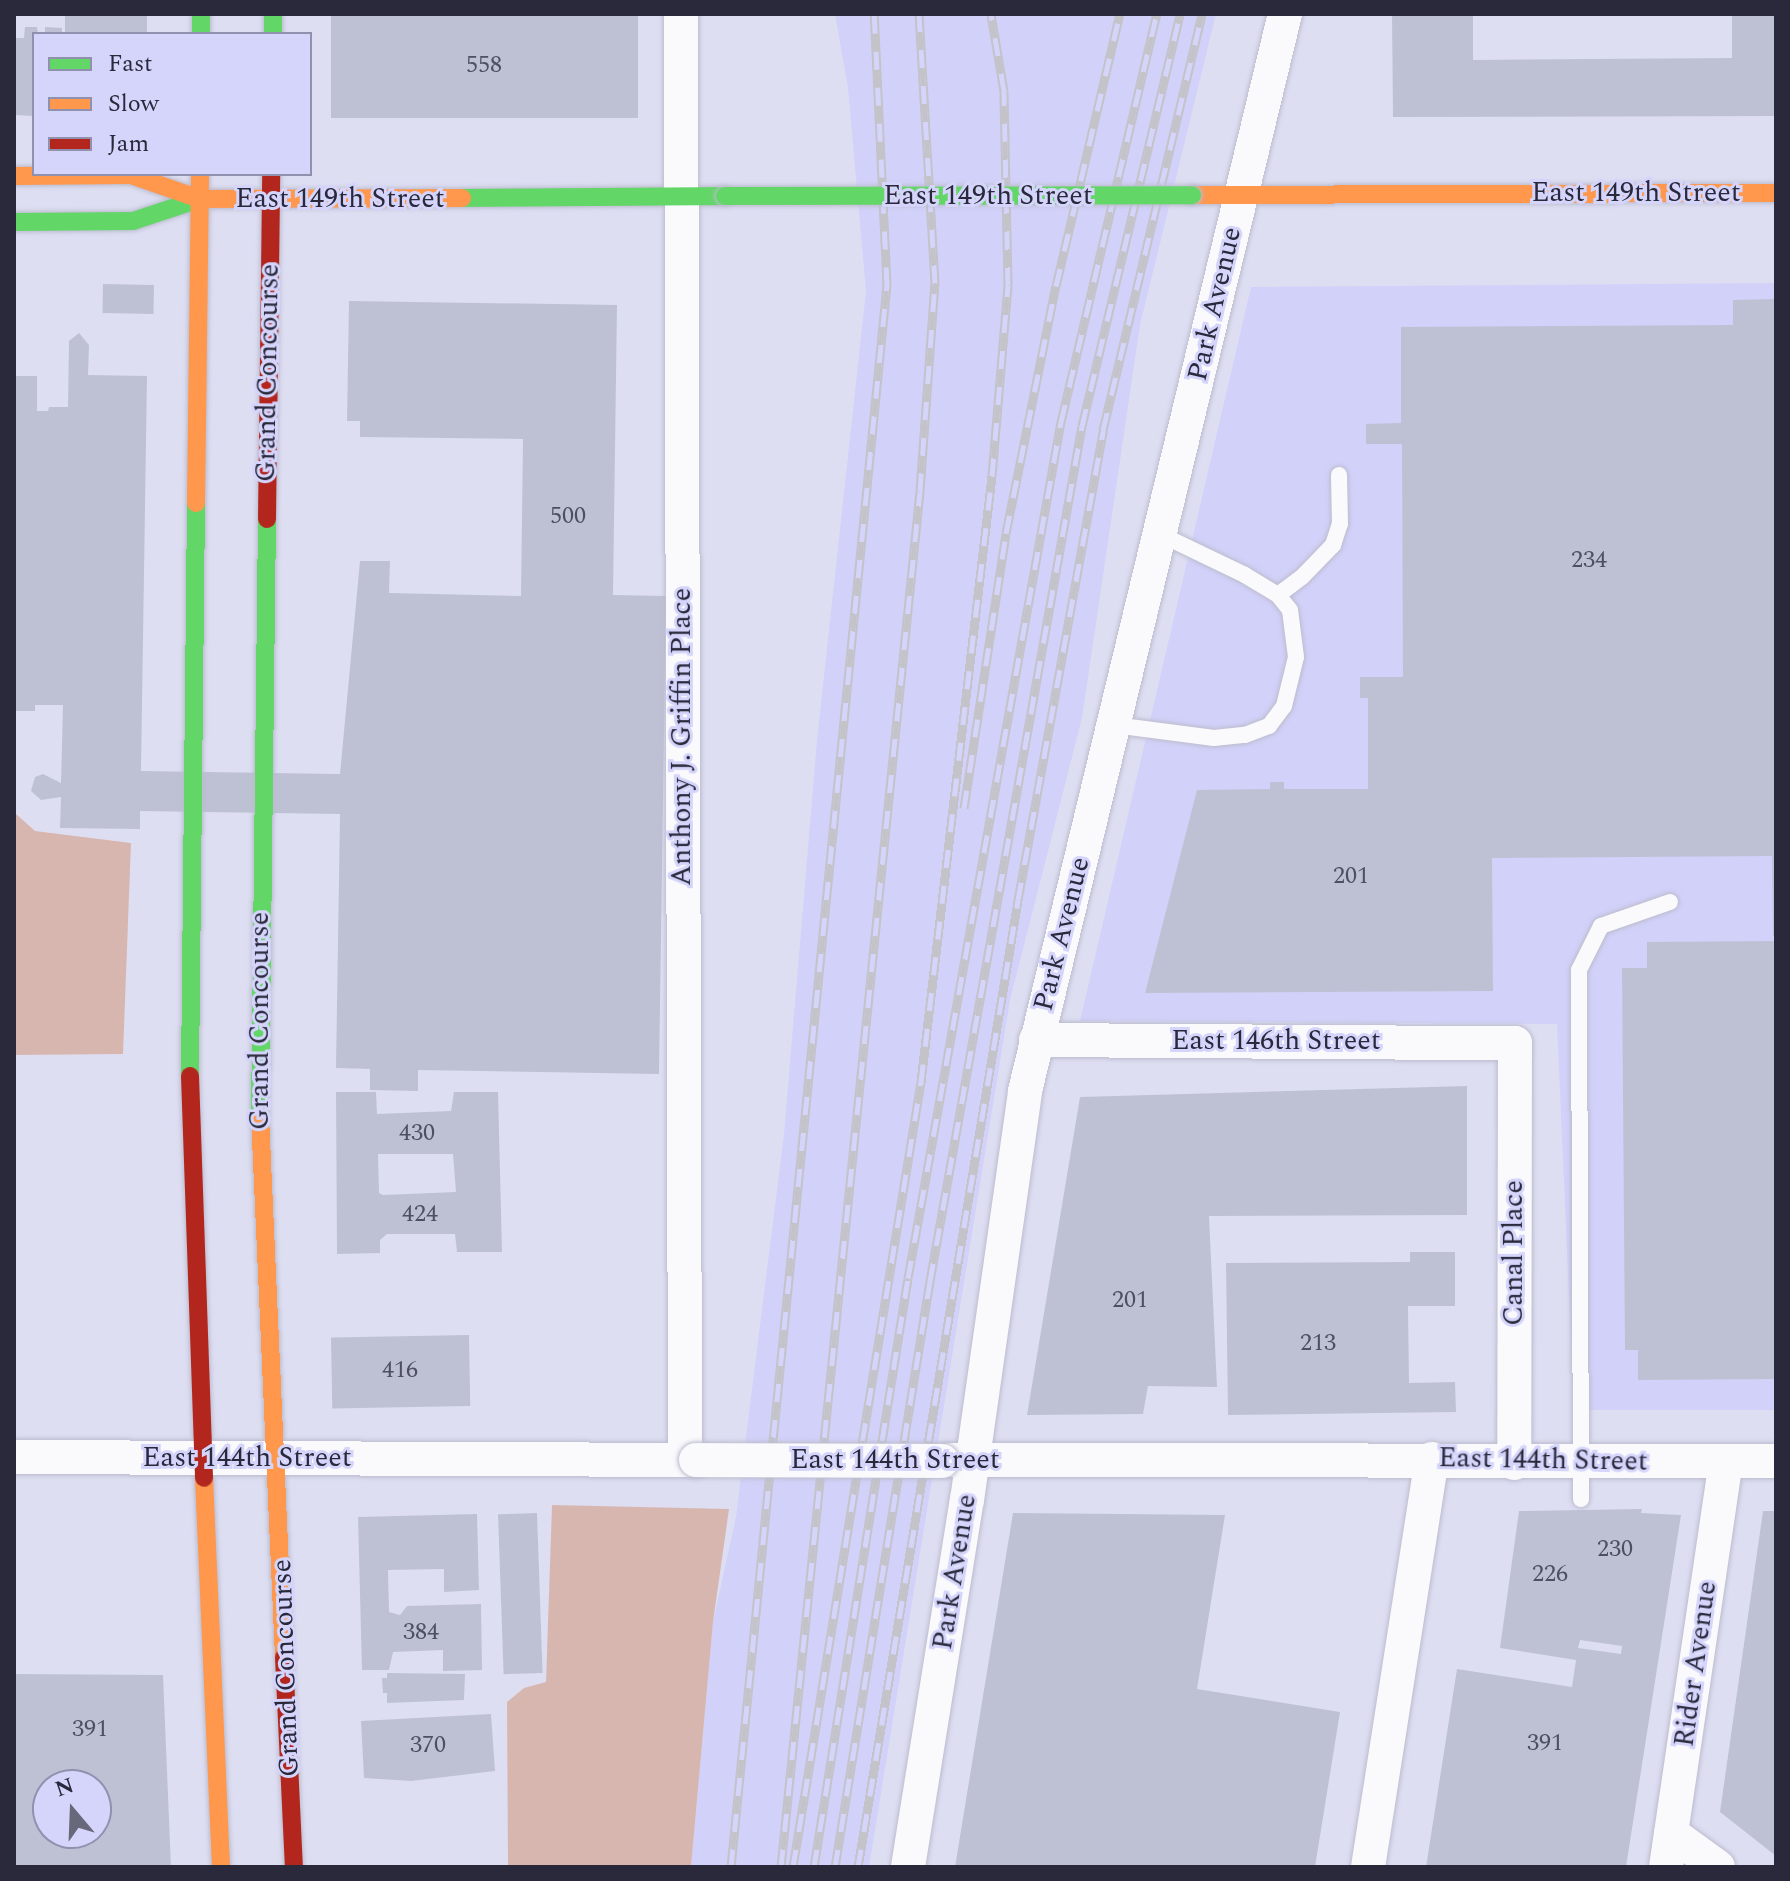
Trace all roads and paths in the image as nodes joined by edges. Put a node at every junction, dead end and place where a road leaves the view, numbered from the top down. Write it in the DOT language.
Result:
graph roads {
  1 [pos="681,14"];
  2 [pos="1285,14"];
  3 [pos="134,176"];
  4 [pos="200,176"];
  5 [pos="271,176"];
  6 [pos="1776,193"];
  7 [pos="1240,195"];
  8 [pos="680,196"];
  9 [pos="200,199"];
  10 [pos="271,200"];
  11 [pos="14,222"];
  12 [pos="1339,475"];
  13 [pos="1162,535"];
  14 [pos="1278,595"];
  15 [pos="1114,725"];
  16 [pos="1670,902"];
  17 [pos="1036,1040"];
  18 [pos="1515,1043"];
  19 [pos="14,1457"];
  20 [pos="202,1457"];
  21 [pos="276,1457"];
  22 [pos="1432,1459"];
  23 [pos="690,1460"];
  24 [pos="957,1460"];
  25 [pos="1776,1461"];
  26 [pos="1581,1462"];
  27 [pos="1726,1462"];
  28 [pos="1514,1463"];
  29 [pos="1581,1499"];
  30 [pos="1671,1833"];
  31 [pos="221,1867"];
  32 [pos="294,1867"];
  33 [pos="908,1867"];
  34 [pos="1368,1867"];
  35 [pos="1666,1867"];
  36 [pos="1718,1867"];
  1 -- 8 [label="street, Anthony J. Griffin Place"];
  2 -- 7 [label="street, Park Avenue"];
  3 -- 9 [label="main road, East 149th Street"];
  4 -- 9 [label="main road"];
  5 -- 10 [label="main road, Grand Concourse"];
  6 -- 7 [label="main road, East 149th Street"];
  7 -- 8 [label="main road, East 149th Street, bridge"];
  7 -- 13 [label="street, Park Avenue"];
  8 -- 10 [label="main road, East 149th Street"];
  8 -- 23 [label="street, Anthony J. Griffin Place"];
  9 -- 10 [label="main road, East 149th Street"];
  9 -- 11 [label="main road, East 149th Street"];
  9 -- 20 [label="main road"];
  10 -- 21 [label="main road, Grand Concourse"];
  12 -- 14 [label="lane"];
  13 -- 14 [label="lane"];
  13 -- 15 [label="street, Park Avenue"];
  14 -- 15 [label="lane"];
  15 -- 17 [label="street, Park Avenue"];
  16 -- 26 [label="lane"];
  17 -- 18 [label="street, East 146th Street"];
  17 -- 24 [label="street, Park Avenue"];
  18 -- 28 [label="street, Canal Place"];
  19 -- 20 [label="street, East 144th Street"];
  20 -- 21 [label="street, East 144th Street"];
  20 -- 31 [label="main road"];
  21 -- 23 [label="street, East 144th Street"];
  21 -- 32 [label="main road, Grand Concourse"];
  22 -- 24 [label="street, East 144th Street"];
  22 -- 28 [label="street, East 144th Street"];
  22 -- 34 [label="street"];
  23 -- 24 [label="street, East 144th Street, bridge"];
  24 -- 33 [label="street, Park Avenue"];
  25 -- 27 [label="street, East 144th Street"];
  26 -- 27 [label="street, East 144th Street"];
  26 -- 28 [label="street, East 144th Street"];
  26 -- 29 [label="lane"];
  27 -- 30 [label="street, Rider Avenue"];
  30 -- 35 [label="street, Rider Avenue"];
  30 -- 36 [label="street"];
}
